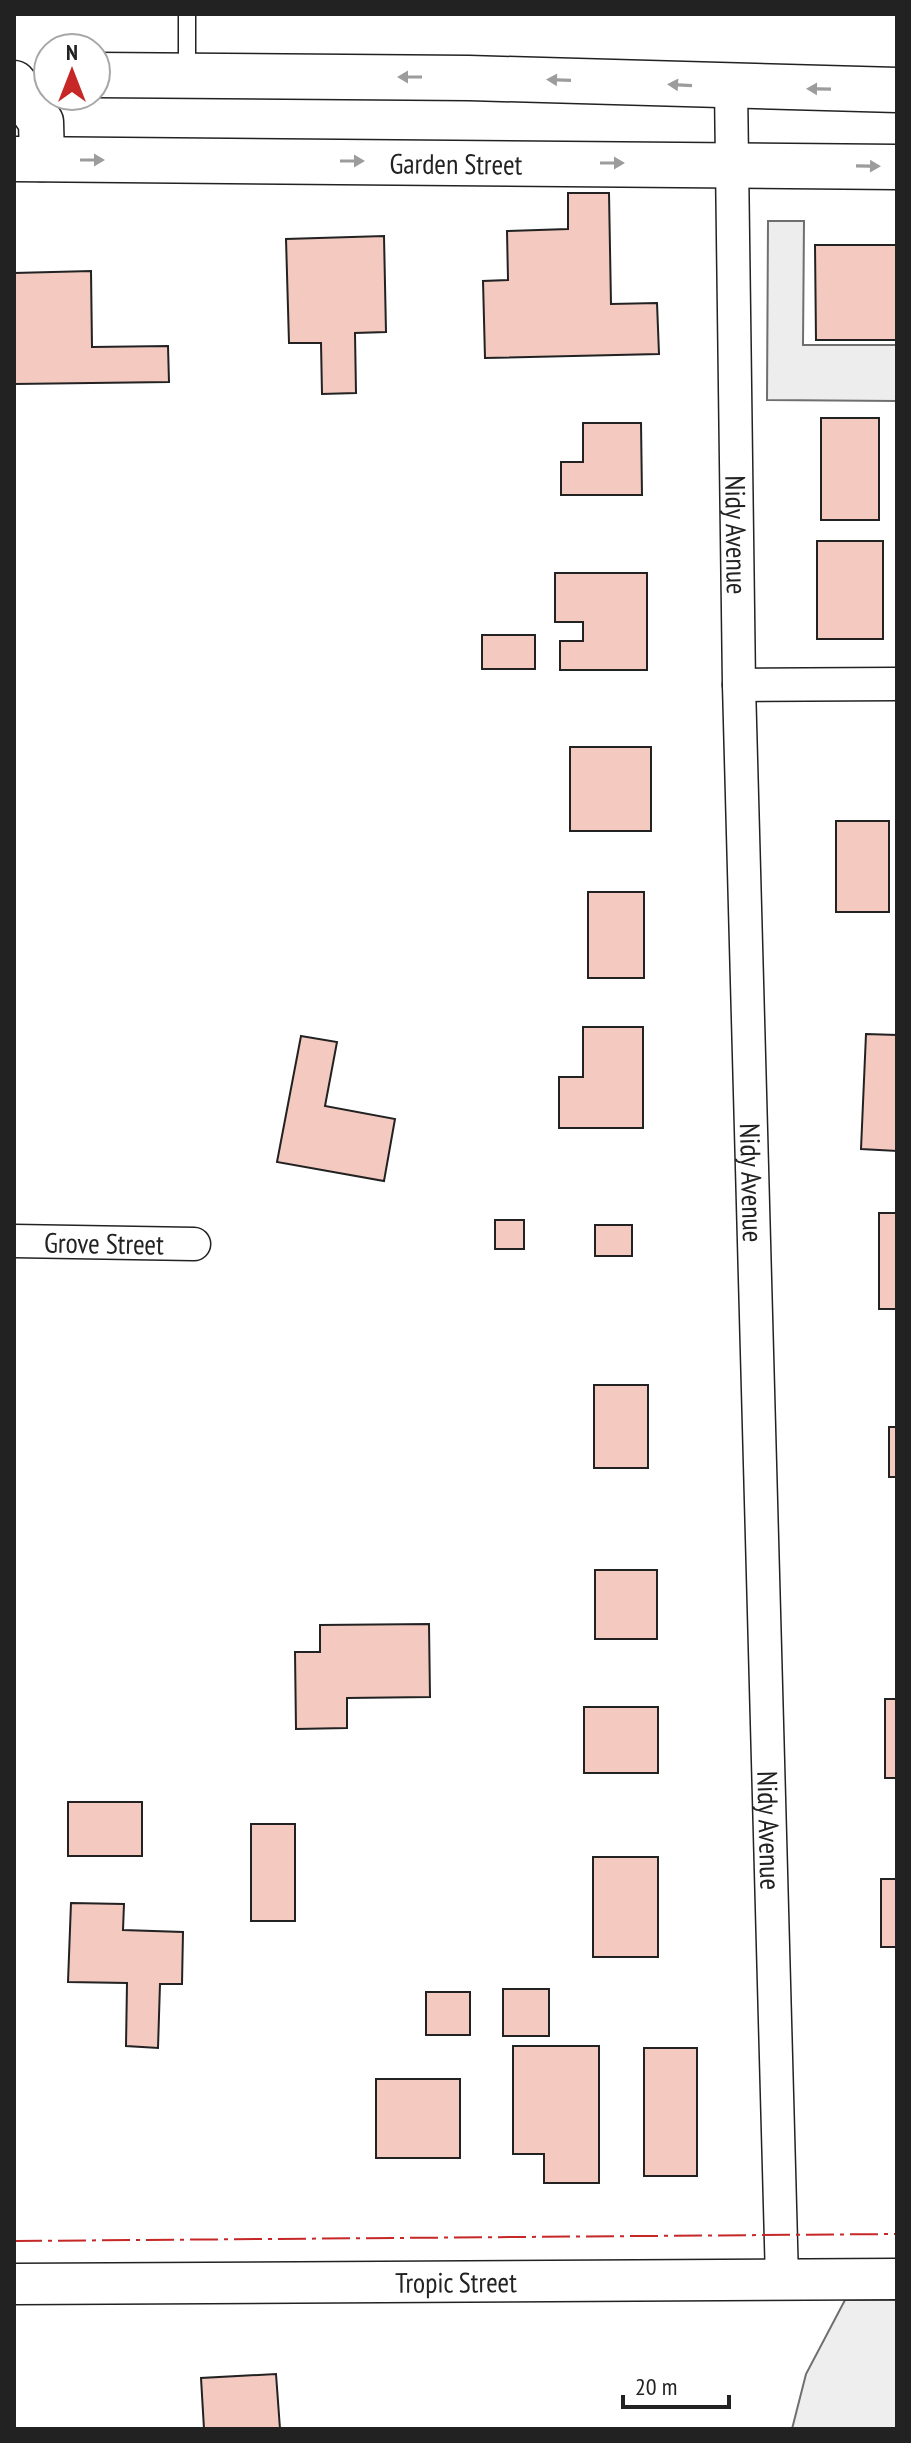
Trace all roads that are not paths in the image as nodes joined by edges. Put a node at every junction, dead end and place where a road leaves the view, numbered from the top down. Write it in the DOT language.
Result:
graph roads {
  1 [pos="187,14"];
  2 [pos="112,75"];
  3 [pos="187,76"];
  4 [pos="14,83"];
  5 [pos="731,87"];
  6 [pos="897,90"];
  7 [pos="28,159"];
  8 [pos="734,164"];
  9 [pos="897,167"];
  10 [pos="897,684"];
  11 [pos="739,685"];
  12 [pos="14,1241"];
  13 [pos="194,1244"];
  14 [pos="897,2279"];
  15 [pos="782,2280"];
  16 [pos="14,2284"];
  1 -- 3 [label="lane"];
  2 -- 3 [label="main road"];
  5 -- 3 [label="main road, one-way"];
  4 -- 7 [label="main road"];
  6 -- 5 [label="main road, one-way"];
  5 -- 8 [label="street, Nidy Avenue"];
  7 -- 8 [label="main road, Garden Street, one-way"];
  8 -- 9 [label="main road, Garden Street, one-way"];
  8 -- 11 [label="street, Nidy Avenue"];
  10 -- 11 [label="street"];
  11 -- 15 [label="street, Nidy Avenue"];
  12 -- 13 [label="street, Grove Street"];
  14 -- 15 [label="street, Tropic Street"];
  15 -- 16 [label="street, Tropic Street"];
}
